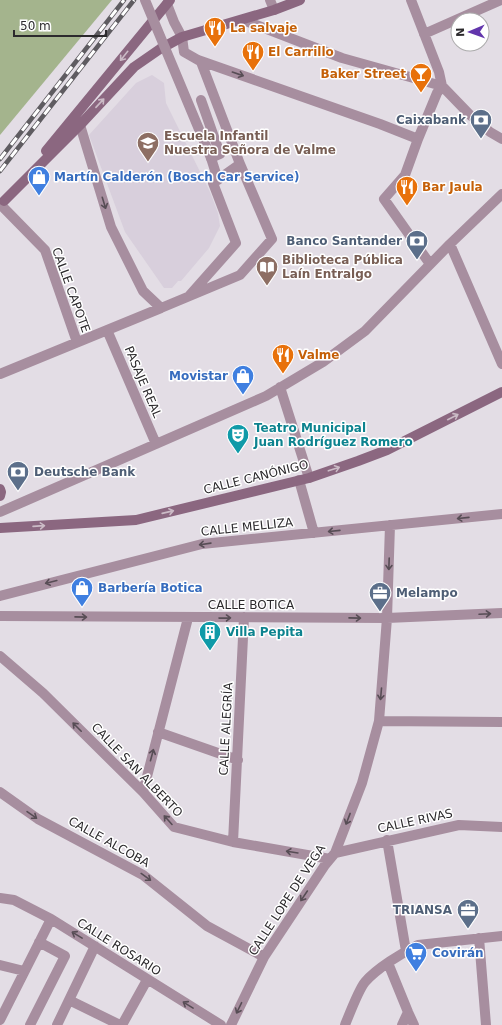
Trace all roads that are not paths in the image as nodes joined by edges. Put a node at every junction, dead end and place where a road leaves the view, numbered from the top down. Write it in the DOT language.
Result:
graph roads {
  1 [pos="145,0"];
  2 [pos="270,0"];
  3 [pos="300,0"];
  4 [pos="411,0"];
  5 [pos="501,0"];
  6 [pos="168,2"];
  7 [pos="274,10"];
  8 [pos="243,20"];
  9 [pos="424,34"];
  10 [pos="182,37"];
  11 [pos="201,62"];
  12 [pos="442,86"];
  13 [pos="201,100"];
  14 [pos="79,112"];
  15 [pos="80,125"];
  16 [pos="418,139"];
  17 [pos="502,139"];
  18 [pos="211,158"];
  19 [pos="240,164"];
  20 [pos="218,180"];
  21 [pos="502,194"];
  22 [pos="2,204"];
  23 [pos="450,244"];
  24 [pos="430,264"];
  25 [pos="189,296"];
  26 [pos="161,308"];
  27 [pos="107,330"];
  28 [pos="77,342"];
  29 [pos="502,364"];
  30 [pos="0,374"];
  31 [pos="280,387"];
  32 [pos="502,392"];
  33 [pos="156,444"];
  34 [pos="309,478"];
  35 [pos="299,480"];
  36 [pos="0,489"];
  37 [pos="0,496"];
  38 [pos="0,512"];
  39 [pos="502,514"];
  40 [pos="390,525"];
  41 [pos="0,528"];
  42 [pos="314,533"];
  43 [pos="0,596"];
  44 [pos="502,613"];
  45 [pos="0,616"];
  46 [pos="244,617"];
  47 [pos="188,618"];
  48 [pos="387,618"];
  49 [pos="0,656"];
  50 [pos="379,721"];
  51 [pos="502,722"];
  52 [pos="158,732"];
  53 [pos="238,760"];
  54 [pos="0,792"];
  55 [pos="142,792"];
  56 [pos="502,828"];
  57 [pos="387,840"];
  58 [pos="233,842"];
  59 [pos="333,856"];
  60 [pos="0,898"];
  61 [pos="51,920"];
  62 [pos="502,936"];
  63 [pos="478,938"];
  64 [pos="38,942"];
  65 [pos="95,946"];
  66 [pos="406,951"];
  67 [pos="264,957"];
  68 [pos="388,963"];
  69 [pos="0,965"];
  70 [pos="24,971"];
  71 [pos="147,980"];
  72 [pos="69,1000"];
  73 [pos="408,1012"];
  74 [pos="0,1020"];
  75 [pos="30,1025"];
  76 [pos="57,1025"];
  77 [pos="121,1025"];
  78 [pos="221,1025"];
  79 [pos="231,1025"];
  80 [pos="345,1025"];
  81 [pos="402,1025"];
  82 [pos="414,1025"];
  83 [pos="486,1025"];
  1 -- 18 [label="street, bridge"];
  2 -- 7 [label="street"];
  3 -- 7 [label="street"];
  4 -- 9 [label="street"];
  5 -- 9 [label="street"];
  6 -- 10 [label="street"];
  6 -- 14 [label="street, one-way"];
  7 -- 8 [label="street"];
  8 -- 10 [label="street"];
  8 -- 12 [label="street"];
  9 -- 12 [label="street"];
  10 -- 11 [label="street"];
  15 -- 10 [label="street, one-way"];
  11 -- 16 [label="street, one-way"];
  11 -- 19 [label="street"];
  12 -- 16 [label="street"];
  12 -- 17 [label="street"];
  13 -- 18 [label="street, bridge"];
  14 -- 15 [label="street"];
  14 -- 22 [label="street"];
  15 -- 22 [label="street"];
  15 -- 26 [label="street, one-way"];
  16 -- 24 [label="street"];
  18 -- 20 [label="street"];
  19 -- 20 [label="street"];
  19 -- 25 [label="street"];
  20 -- 25 [label="street"];
  21 -- 23 [label="street"];
  22 -- 28 [label="street, CALLE CAPOTE"];
  23 -- 24 [label="street"];
  23 -- 29 [label="street"];
  24 -- 31 [label="street"];
  25 -- 26 [label="street"];
  26 -- 27 [label="street"];
  27 -- 28 [label="street"];
  27 -- 33 [label="street, PASAJE REAL"];
  28 -- 30 [label="street, CALLE CAPOTE"];
  31 -- 33 [label="street"];
  31 -- 34 [label="street"];
  34 -- 32 [label="street, CALLE CANÓNIGO, one-way"];
  33 -- 38 [label="street"];
  34 -- 35 [label="street, CALLE CANÓNIGO"];
  41 -- 35 [label="street, CALLE CANÓNIGO, one-way"];
  35 -- 42 [label="street"];
  36 -- 37 [label="street"];
  39 -- 40 [label="street, CALLE MELLIZA, one-way"];
  40 -- 42 [label="street, CALLE MELLIZA, one-way"];
  40 -- 48 [label="street, CALLE LOPE DE VEGA, one-way"];
  42 -- 43 [label="street, CALLE MELLIZA, one-way"];
  48 -- 44 [label="street, CALLE BOTICA, one-way"];
  45 -- 47 [label="street, CALLE BOTICA, one-way"];
  47 -- 46 [label="street, CALLE BOTICA, one-way"];
  46 -- 48 [label="street, CALLE BOTICA, one-way"];
  46 -- 53 [label="street, CALLE ALEGRÍA"];
  47 -- 52 [label="street"];
  48 -- 50 [label="street, CALLE LOPE DE VEGA, one-way"];
  55 -- 49 [label="street, CALLE SAN ALBERTO, one-way"];
  50 -- 51 [label="street"];
  50 -- 59 [label="street, CALLE LOPE DE VEGA, one-way"];
  52 -- 53 [label="street"];
  55 -- 52 [label="street, one-way"];
  53 -- 58 [label="street, CALLE ALEGRÍA"];
  54 -- 67 [label="street, CALLE ALCOBA, one-way"];
  58 -- 55 [label="street, CALLE SAN ALBERTO, one-way"];
  56 -- 57 [label="street, CALLE RIVAS"];
  57 -- 59 [label="street, CALLE RIVAS"];
  57 -- 66 [label="street"];
  59 -- 58 [label="street, CALLE SAN ALBERTO, one-way"];
  59 -- 67 [label="street, CALLE LOPE DE VEGA, one-way"];
  60 -- 61 [label="street, CALLE ROSARIO"];
  61 -- 64 [label="street"];
  65 -- 61 [label="street, CALLE ROSARIO, one-way"];
  62 -- 63 [label="street"];
  63 -- 66 [label="street"];
  63 -- 83 [label="street"];
  64 -- 70 [label="street"];
  64 -- 75 [label="street"];
  65 -- 71 [label="street, CALLE ROSARIO"];
  65 -- 72 [label="street"];
  66 -- 68 [label="street"];
  67 -- 79 [label="street, CALLE LOPE DE VEGA, one-way"];
  68 -- 73 [label="street"];
  68 -- 80 [label="street"];
  69 -- 70 [label="street"];
  70 -- 74 [label="street"];
  71 -- 77 [label="street"];
  78 -- 71 [label="street, CALLE ROSARIO, one-way"];
  72 -- 76 [label="street"];
  72 -- 77 [label="street"];
  73 -- 81 [label="street"];
  73 -- 82 [label="street"];
}
